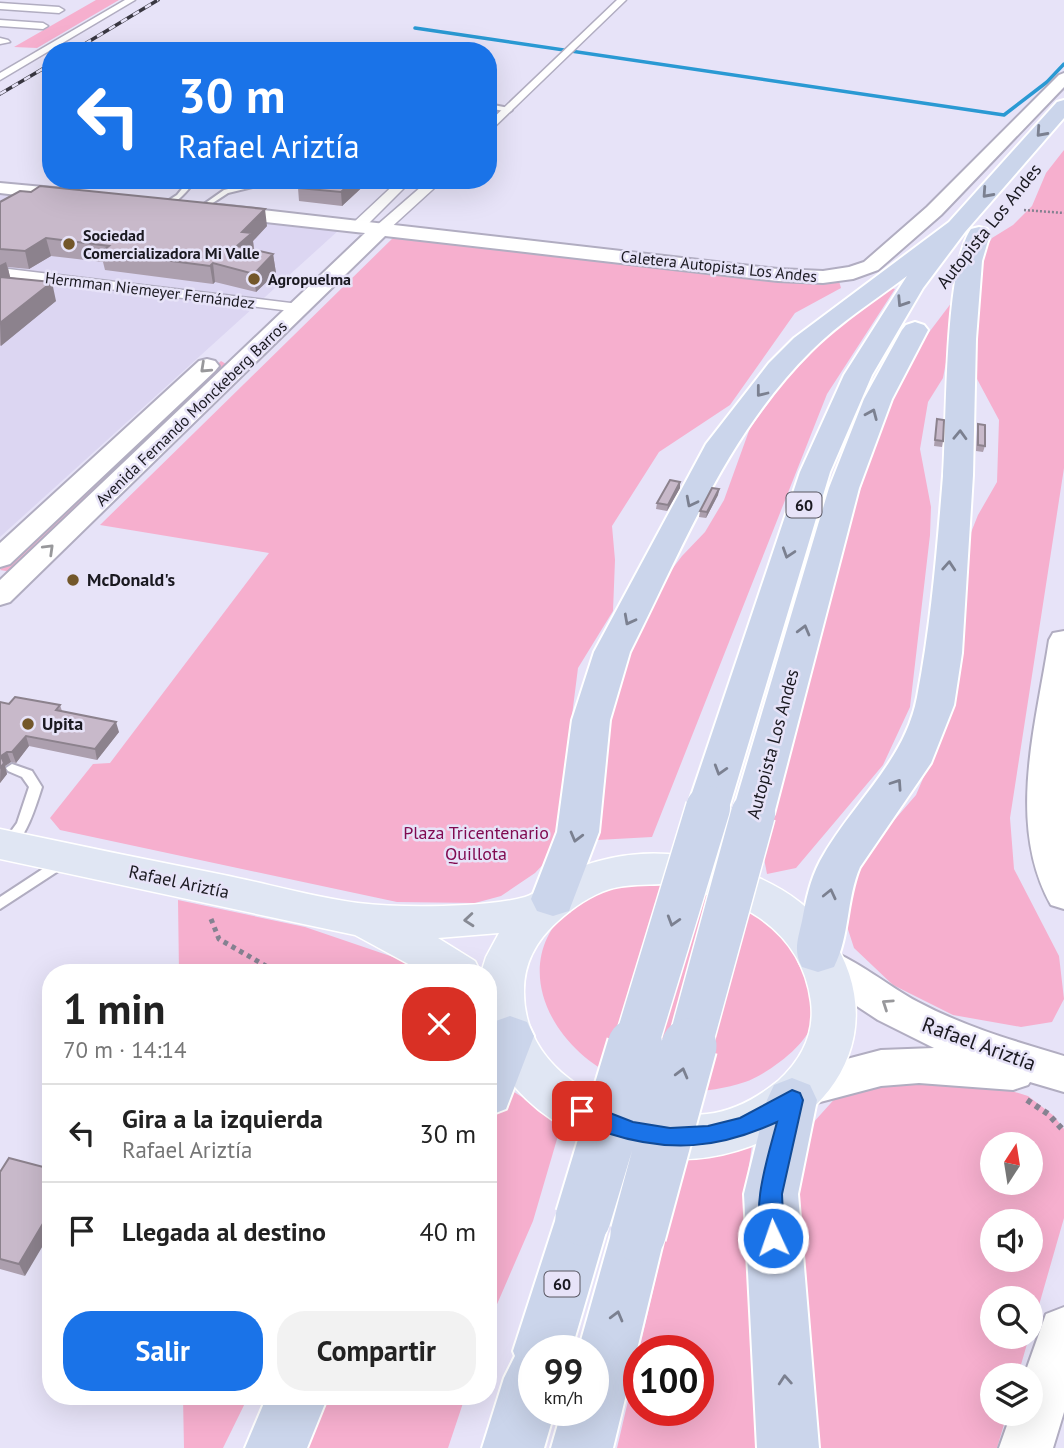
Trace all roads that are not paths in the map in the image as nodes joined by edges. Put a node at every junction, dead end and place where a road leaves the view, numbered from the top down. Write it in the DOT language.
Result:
graph roads {
  1 [pos="18,0"];
  2 [pos="131,0"];
  3 [pos="622,0"];
  4 [pos="2,7"];
  5 [pos="59,10"];
  6 [pos="0,23"];
  7 [pos="43,26"];
  8 [pos="60,42"];
  9 [pos="42,52"];
  10 [pos="0,77"];
  11 [pos="1064,78"];
  12 [pos="1064,106"];
  13 [pos="497,108"];
  14 [pos="509,110"];
  15 [pos="497,122"];
  16 [pos="1064,134"];
  17 [pos="0,188"];
  18 [pos="185,189"];
  19 [pos="235,189"];
  20 [pos="397,189"];
  21 [pos="427,189"];
  22 [pos="96,198"];
  23 [pos="158,204"];
  24 [pos="200,209"];
  25 [pos="358,226"];
  26 [pos="381,229"];
  27 [pos="968,231"];
  28 [pos="0,272"];
  29 [pos="273,305"];
  30 [pos="299,309"];
  31 [pos="0,558"];
  32 [pos="4,586"];
  33 [pos="1064,640"];
  34 [pos="12,768"];
  35 [pos="4,845"];
  36 [pos="67,858"];
  37 [pos="1064,895"];
  38 [pos="0,904"];
  39 [pos="545,906"];
  40 [pos="358,919"];
  41 [pos="822,960"];
  42 [pos="444,964"];
  43 [pos="501,1019"];
  44 [pos="497,1042"];
  45 [pos="1064,1075"];
  46 [pos="799,1093"];
  47 [pos="1064,1332"];
  48 [pos="547,1335"];
  49 [pos="609,1346"];
  50 [pos="294,1405"];
  51 [pos="520,1426"];
  52 [pos="588,1426"];
  53 [pos="276,1448"];
  54 [pos="513,1448"];
  55 [pos="582,1448"];
  56 [pos="788,1448"];
  57 [pos="1026,1448"];
  1 -- 4 [label="street"];
  2 -- 8 [label="street"];
  3 -- 14 [label="street"];
  4 -- 5 [label="street"];
  6 -- 7 [label="street"];
  9 -- 10 [label="street"];
  11 -- 26 [label="street, Caletera Autopista Los Andes"];
  12 -- 27 [label="highway, Autopista Los Andes / 60, one-way"];
  13 -- 14 [label="lane"];
  14 -- 15 [label="street"];
  16 -- 27 [label="highway, Autopista Los Andes / 60"];
  17 -- 22 [label="street"];
  18 -- 23 [label="lane"];
  19 -- 24 [label="lane"];
  20 -- 25 [label="street"];
  21 -- 26 [label="street"];
  23 -- 24 [label="street, Caletera Autopista Los Andes"];
  24 -- 25 [label="street, Caletera Autopista Los Andes"];
  25 -- 26 [label="street, Caletera Autopista Los Andes"];
  25 -- 29 [label="street, Avenida Fernando Monckeberg Barros"];
  26 -- 30 [label="street, Avenida Fernando Monckeberg Barros"];
  27 -- 39 [label="highway, one-way"];
  41 -- 27 [label="highway, one-way"];
  27 -- 48 [label="highway, Autopista Los Andes / 60, one-way, bridge"];
  49 -- 27 [label="highway, Autopista Los Andes / 60, one-way, bridge"];
  28 -- 29 [label="street, Hermman Niemeyer Fernández"];
  29 -- 30 [label="street, Hermman Niemeyer Fernández"];
  29 -- 31 [label="street, Avenida Fernando Monckeberg Barros, one-way"];
  32 -- 30 [label="street, Avenida Fernando Monckeberg Barros, one-way"];
  33 -- 37 [label="street"];
  34 -- 35 [label="lane"];
  35 -- 36 [label="main road, Rafael Ariztía"];
  36 -- 38 [label="lane"];
  36 -- 40 [label="main road, Rafael Ariztía"];
  39 -- 40 [label="main road, Rafael Ariztía, one-way"];
  39 -- 41 [label="main road, Rafael Ariztía"];
  39 -- 43 [label="main road, Rafael Ariztía"];
  40 -- 42 [label="main road, Rafael Ariztía"];
  45 -- 41 [label="street, Rafael Ariztía, one-way"];
  41 -- 46 [label="main road, Rafael Ariztía"];
  43 -- 44 [label="highway"];
  43 -- 46 [label="main road, Rafael Ariztía"];
  45 -- 46 [label="street, Rafael Ariztía"];
  56 -- 46 [label="highway, one-way"];
  47 -- 57 [label="street"];
  50 -- 53 [label="highway"];
  51 -- 54 [label="highway"];
  52 -- 55 [label="highway, Autopista Los Andes / 60"];
}
